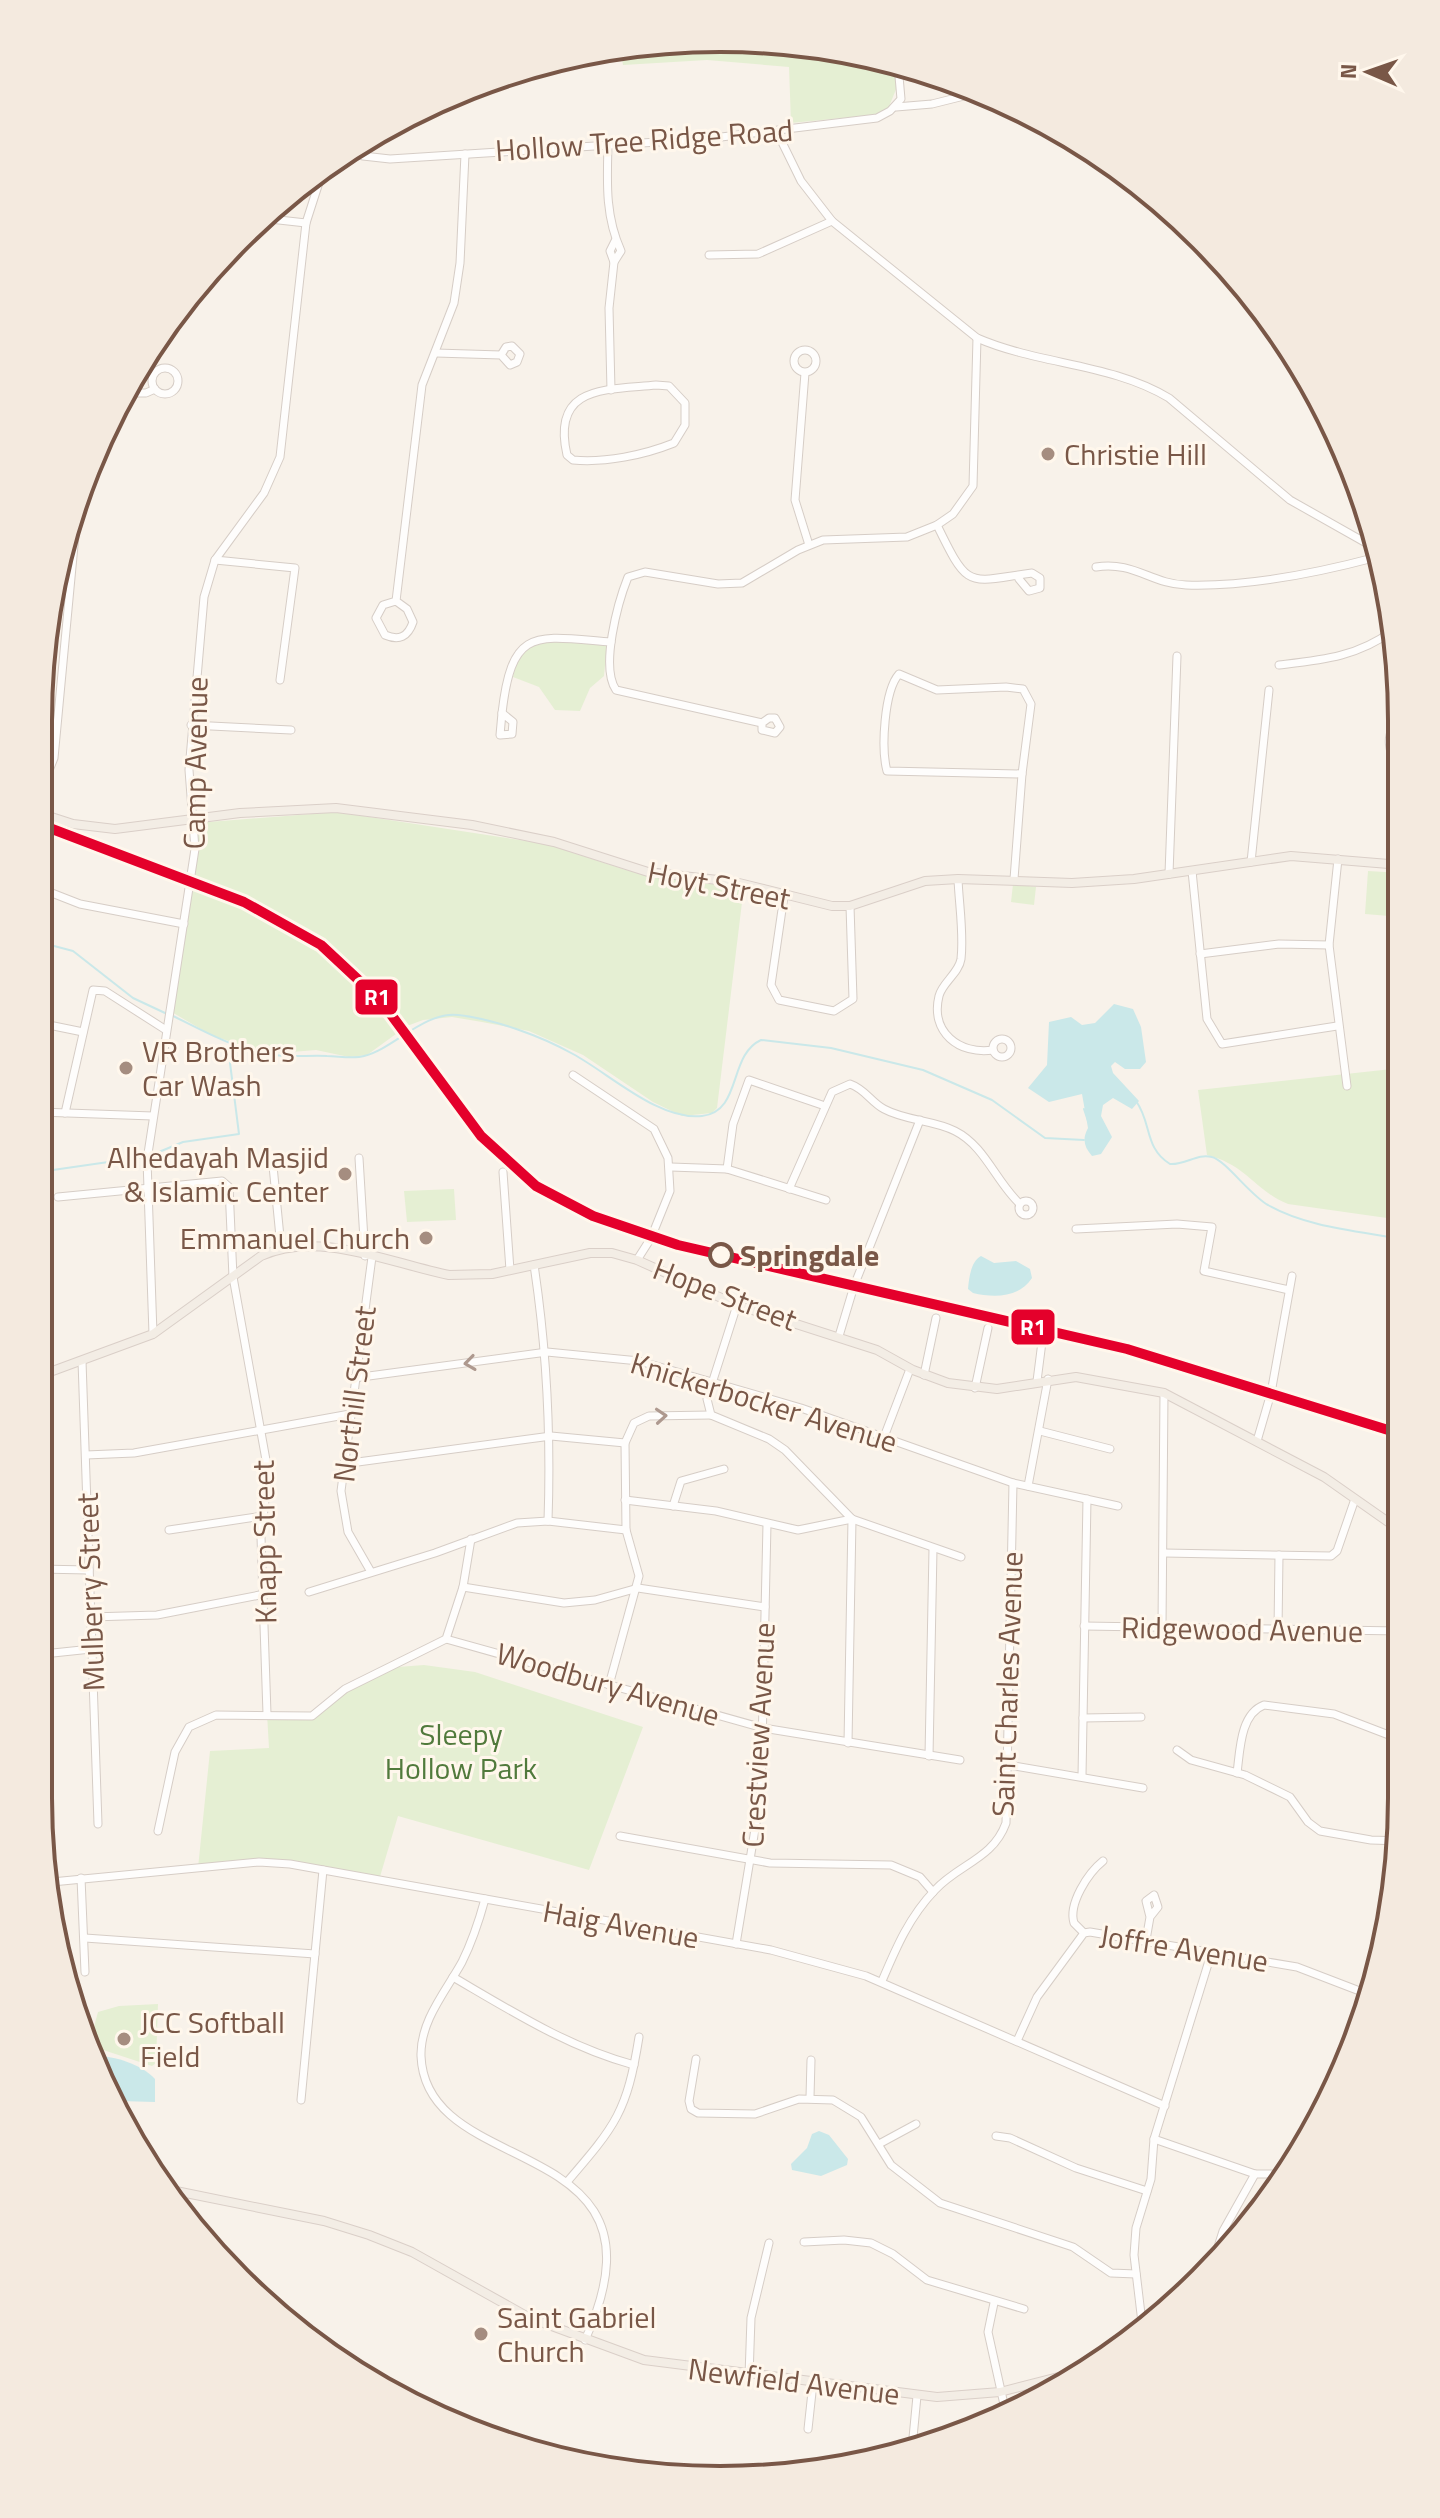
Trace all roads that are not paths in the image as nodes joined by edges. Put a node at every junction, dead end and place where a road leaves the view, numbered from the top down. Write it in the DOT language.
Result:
graph roads {
  1 [pos="900,77"];
  2 [pos="960,97"];
  3 [pos="896,107"];
  4 [pos="777,132"];
  5 [pos="608,144"];
  6 [pos="465,154"];
  7 [pos="364,155"];
  8 [pos="318,187"];
  9 [pos="278,220"];
  10 [pos="832,221"];
  11 [pos="306,223"];
  12 [pos="709,255"];
  13 [pos="977,338"];
  14 [pos="436,353"];
  15 [pos="501,355"];
  16 [pos="805,373"];
  17 [pos="155,389"];
  18 [pos="611,390"];
  19 [pos="137,393"];
  20 [pos="937,525"];
  21 [pos="1363,541"];
  22 [pos="809,545"];
  23 [pos="73,555"];
  24 [pos="1368,559"];
  25 [pos="215,560"];
  26 [pos="1096,567"];
  27 [pos="1019,579"];
  28 [pos="396,601"];
  29 [pos="1383,638"];
  30 [pos="611,642"];
  31 [pos="1177,656"];
  32 [pos="1279,665"];
  33 [pos="280,680"];
  34 [pos="1269,690"];
  35 [pos="502,713"];
  36 [pos="762,723"];
  37 [pos="191,725"];
  38 [pos="291,730"];
  39 [pos="52,763"];
  40 [pos="1022,774"];
  41 [pos="52,816"];
  42 [pos="192,821"];
  43 [pos="1338,859"];
  44 [pos="1251,862"];
  45 [pos="1388,864"];
  46 [pos="1192,871"];
  47 [pos="1169,874"];
  48 [pos="958,879"];
  49 [pos="1014,879"];
  50 [pos="52,893"];
  51 [pos="784,896"];
  52 [pos="850,906"];
  53 [pos="184,924"];
  54 [pos="1329,945"];
  55 [pos="1200,954"];
  56 [pos="52,1026"];
  57 [pos="1337,1026"];
  58 [pos="166,1030"];
  59 [pos="83,1032"];
  60 [pos="993,1050"];
  61 [pos="573,1075"];
  62 [pos="1347,1086"];
  63 [pos="825,1106"];
  64 [pos="52,1112"];
  65 [pos="65,1113"];
  66 [pos="153,1116"];
  67 [pos="920,1120"];
  68 [pos="359,1158"];
  69 [pos="273,1166"];
  70 [pos="671,1167"];
  71 [pos="727,1169"];
  72 [pos="503,1172"];
  73 [pos="147,1188"];
  74 [pos="789,1189"];
  75 [pos="58,1197"];
  76 [pos="826,1200"];
  77 [pos="1020,1204"];
  78 [pos="1076,1229"];
  79 [pos="281,1247"];
  80 [pos="368,1256"];
  81 [pos="637,1260"];
  82 [pos="534,1265"];
  83 [pos="510,1270"];
  84 [pos="1292,1276"];
  85 [pos="233,1277"];
  86 [pos="1289,1290"];
  87 [pos="737,1305"];
  88 [pos="936,1318"];
  89 [pos="988,1328"];
  90 [pos="153,1334"];
  91 [pos="839,1336"];
  92 [pos="1042,1342"];
  93 [pos="547,1352"];
  94 [pos="82,1361"];
  95 [pos="910,1369"];
  96 [pos="52,1371"];
  97 [pos="924,1375"];
  98 [pos="354,1378"];
  99 [pos="1048,1379"];
  100 [pos="713,1381"];
  101 [pos="1037,1381"];
  102 [pos="975,1388"];
  103 [pos="1164,1393"];
  104 [pos="350,1414"];
  105 [pos="711,1415"];
  106 [pos="259,1430"];
  107 [pos="1040,1431"];
  108 [pos="551,1436"];
  109 [pos="884,1437"];
  110 [pos="1257,1441"];
  111 [pos="625,1443"];
  112 [pos="1110,1449"];
  113 [pos="86,1455"];
  114 [pos="343,1464"];
  115 [pos="724,1469"];
  116 [pos="1013,1483"];
  117 [pos="1028,1486"];
  118 [pos="1087,1499"];
  119 [pos="1355,1499"];
  120 [pos="625,1500"];
  121 [pos="673,1506"];
  122 [pos="1118,1506"];
  123 [pos="263,1516"];
  124 [pos="852,1519"];
  125 [pos="548,1521"];
  126 [pos="1388,1522"];
  127 [pos="767,1524"];
  128 [pos="169,1530"];
  129 [pos="626,1530"];
  130 [pos="471,1539"];
  131 [pos="933,1549"];
  132 [pos="1164,1553"];
  133 [pos="1279,1555"];
  134 [pos="961,1557"];
  135 [pos="52,1569"];
  136 [pos="89,1570"];
  137 [pos="371,1572"];
  138 [pos="463,1587"];
  139 [pos="638,1588"];
  140 [pos="309,1592"];
  141 [pos="265,1594"];
  142 [pos="765,1607"];
  143 [pos="91,1617"];
  144 [pos="1084,1626"];
  145 [pos="1162,1627"];
  146 [pos="1278,1630"];
  147 [pos="1388,1631"];
  148 [pos="446,1639"];
  149 [pos="91,1649"];
  150 [pos="52,1653"];
  151 [pos="609,1685"];
  152 [pos="267,1714"];
  153 [pos="1141,1717"];
  154 [pos="1083,1718"];
  155 [pos="763,1728"];
  156 [pos="1388,1735"];
  157 [pos="848,1743"];
  158 [pos="1177,1750"];
  159 [pos="929,1756"];
  160 [pos="960,1760"];
  161 [pos="1009,1765"];
  162 [pos="1237,1773"];
  163 [pos="1082,1776"];
  164 [pos="1143,1788"];
  165 [pos="98,1824"];
  166 [pos="158,1831"];
  167 [pos="620,1836"];
  168 [pos="1387,1841"];
  169 [pos="751,1861"];
  170 [pos="1103,1861"];
  171 [pos="323,1870"];
  172 [pos="81,1878"];
  173 [pos="58,1881"];
  174 [pos="933,1892"];
  175 [pos="485,1899"];
  176 [pos="1150,1917"];
  177 [pos="1084,1933"];
  178 [pos="85,1938"];
  179 [pos="1146,1940"];
  180 [pos="736,1944"];
  181 [pos="1212,1951"];
  182 [pos="315,1954"];
  183 [pos="85,1972"];
  184 [pos="453,1977"];
  185 [pos="882,1981"];
  186 [pos="1359,1991"];
  187 [pos="639,2037"];
  188 [pos="1017,2041"];
  189 [pos="696,2059"];
  190 [pos="811,2060"];
  191 [pos="634,2065"];
  192 [pos="810,2097"];
  193 [pos="301,2100"];
  194 [pos="1165,2106"];
  195 [pos="916,2124"];
  196 [pos="996,2136"];
  197 [pos="1154,2139"];
  198 [pos="879,2144"];
  199 [pos="1255,2174"];
  200 [pos="1272,2174"];
  201 [pos="567,2182"];
  202 [pos="1147,2191"];
  203 [pos="183,2194"];
  204 [pos="1219,2241"];
  205 [pos="804,2242"];
  206 [pos="769,2243"];
  207 [pos="1136,2274"];
  208 [pos="994,2303"];
  209 [pos="1024,2309"];
  210 [pos="1141,2316"];
  211 [pos="585,2340"];
  212 [pos="749,2376"];
  213 [pos="1050,2379"];
  214 [pos="813,2383"];
  215 [pos="1000,2392"];
  216 [pos="917,2396"];
  217 [pos="1003,2402"];
  218 [pos="808,2429"];
  219 [pos="913,2437"];
  1 -- 3 [label="street"];
  2 -- 3 [label="street, Hollow Tree Ridge Road"];
  3 -- 4 [label="street, Hollow Tree Ridge Road"];
  4 -- 5 [label="street, Hollow Tree Ridge Road"];
  4 -- 10 [label="street"];
  5 -- 6 [label="street, Hollow Tree Ridge Road"];
  5 -- 18 [label="street"];
  6 -- 7 [label="street, Hollow Tree Ridge Road"];
  6 -- 14 [label="street"];
  8 -- 11 [label="street, Camp Avenue"];
  9 -- 11 [label="street"];
  10 -- 12 [label="street"];
  10 -- 13 [label="street"];
  11 -- 25 [label="street, Camp Avenue"];
  13 -- 20 [label="street"];
  13 -- 21 [label="street"];
  14 -- 15 [label="street"];
  14 -- 28 [label="street"];
  16 -- 22 [label="street"];
  17 -- 19 [label="street"];
  18 -- 18 [label="street"];
  20 -- 22 [label="street"];
  20 -- 27 [label="street"];
  22 -- 30 [label="street"];
  23 -- 39 [label="street"];
  24 -- 26 [label="street"];
  25 -- 33 [label="street"];
  25 -- 37 [label="street, Camp Avenue"];
  28 -- 28 [label="street"];
  29 -- 32 [label="street"];
  30 -- 35 [label="street"];
  30 -- 36 [label="street"];
  31 -- 47 [label="street"];
  34 -- 44 [label="street"];
  37 -- 38 [label="street"];
  37 -- 42 [label="street, Camp Avenue"];
  40 -- 40 [label="street"];
  40 -- 49 [label="street"];
  41 -- 42 [label="main road, Hoyt Street"];
  42 -- 51 [label="main road, Hoyt Street"];
  42 -- 53 [label="street, Camp Avenue"];
  43 -- 44 [label="main road, Hoyt Street"];
  43 -- 45 [label="main road, Hoyt Street"];
  43 -- 54 [label="street"];
  44 -- 46 [label="main road, Hoyt Street"];
  46 -- 47 [label="main road, Hoyt Street"];
  46 -- 55 [label="street"];
  47 -- 49 [label="main road, Hoyt Street"];
  48 -- 49 [label="main road, Hoyt Street"];
  48 -- 52 [label="main road, Hoyt Street"];
  48 -- 60 [label="street"];
  50 -- 53 [label="street"];
  51 -- 52 [label="main road, Hoyt Street"];
  51 -- 52 [label="street"];
  53 -- 58 [label="street, Camp Avenue"];
  54 -- 55 [label="street"];
  54 -- 57 [label="street"];
  55 -- 57 [label="street"];
  56 -- 59 [label="street"];
  57 -- 62 [label="street"];
  58 -- 59 [label="street"];
  58 -- 66 [label="street, Camp Avenue"];
  59 -- 65 [label="street"];
  61 -- 70 [label="street"];
  63 -- 67 [label="street"];
  63 -- 71 [label="street"];
  63 -- 74 [label="street"];
  64 -- 65 [label="street"];
  65 -- 66 [label="street"];
  66 -- 73 [label="street, Camp Avenue"];
  67 -- 77 [label="street"];
  67 -- 91 [label="street"];
  68 -- 80 [label="street, Northill Street"];
  69 -- 79 [label="street"];
  70 -- 71 [label="street"];
  70 -- 81 [label="street"];
  71 -- 74 [label="street"];
  72 -- 83 [label="street"];
  73 -- 75 [label="street"];
  73 -- 85 [label="street, Knapp Street"];
  73 -- 90 [label="street, Camp Avenue"];
  74 -- 76 [label="street"];
  78 -- 86 [label="street"];
  79 -- 80 [label="main road, Hope Street"];
  79 -- 85 [label="main road, Hope Street"];
  80 -- 83 [label="main road, Hope Street"];
  80 -- 98 [label="street, Northill Street"];
  81 -- 82 [label="main road, Hope Street"];
  81 -- 87 [label="main road, Hope Street"];
  82 -- 83 [label="main road, Hope Street"];
  82 -- 93 [label="street"];
  84 -- 86 [label="street"];
  85 -- 90 [label="main road, Hope Street"];
  85 -- 106 [label="street, Knapp Street"];
  86 -- 110 [label="street"];
  87 -- 91 [label="main road, Hope Street"];
  87 -- 100 [label="street"];
  88 -- 97 [label="street"];
  89 -- 102 [label="street"];
  90 -- 94 [label="main road, Hope Street"];
  91 -- 95 [label="main road, Hope Street"];
  92 -- 101 [label="street"];
  93 -- 98 [label="street, Knickerbocker Avenue, one-way"];
  93 -- 100 [label="street, Knickerbocker Avenue"];
  93 -- 108 [label="street"];
  94 -- 96 [label="main road, Hope Street"];
  94 -- 113 [label="street, Mulberry Street"];
  95 -- 97 [label="main road, Hope Street"];
  95 -- 109 [label="street"];
  97 -- 102 [label="main road, Hope Street"];
  98 -- 104 [label="street, Northill Street"];
  99 -- 101 [label="main road, Hope Street"];
  99 -- 103 [label="main road, Hope Street"];
  99 -- 107 [label="street"];
  100 -- 105 [label="street"];
  100 -- 109 [label="street, Knickerbocker Avenue"];
  101 -- 102 [label="main road, Hope Street"];
  103 -- 110 [label="main road, Hope Street"];
  103 -- 132 [label="street"];
  104 -- 106 [label="street"];
  104 -- 114 [label="street, Northill Street"];
  111 -- 105 [label="street, one-way"];
  105 -- 124 [label="street"];
  106 -- 113 [label="street"];
  106 -- 123 [label="street, Knapp Street"];
  107 -- 112 [label="street"];
  107 -- 117 [label="street"];
  108 -- 111 [label="street"];
  108 -- 114 [label="street"];
  108 -- 125 [label="street"];
  109 -- 116 [label="street, Knickerbocker Avenue"];
  110 -- 119 [label="main road, Hope Street"];
  111 -- 120 [label="street"];
  113 -- 136 [label="street, Mulberry Street"];
  114 -- 137 [label="street, Northill Street"];
  115 -- 121 [label="street"];
  116 -- 117 [label="street, Knickerbocker Avenue"];
  116 -- 161 [label="street, Saint Charles Avenue"];
  117 -- 118 [label="street, Knickerbocker Avenue"];
  118 -- 122 [label="street, Knickerbocker Avenue"];
  118 -- 144 [label="street"];
  119 -- 126 [label="main road, Hope Street"];
  119 -- 133 [label="street"];
  120 -- 121 [label="street"];
  120 -- 129 [label="street"];
  121 -- 127 [label="street"];
  123 -- 128 [label="street"];
  123 -- 141 [label="street, Knapp Street"];
  124 -- 127 [label="street"];
  124 -- 131 [label="street"];
  124 -- 157 [label="street"];
  125 -- 129 [label="street"];
  125 -- 130 [label="street"];
  127 -- 142 [label="street, Crestview Avenue"];
  129 -- 139 [label="street"];
  130 -- 137 [label="street"];
  130 -- 138 [label="street"];
  131 -- 134 [label="street"];
  131 -- 159 [label="street"];
  132 -- 133 [label="street"];
  132 -- 145 [label="street"];
  133 -- 146 [label="street"];
  135 -- 136 [label="street"];
  136 -- 143 [label="street, Mulberry Street"];
  137 -- 140 [label="street"];
  138 -- 139 [label="street"];
  138 -- 148 [label="street"];
  139 -- 142 [label="street"];
  139 -- 151 [label="street"];
  141 -- 143 [label="street"];
  141 -- 152 [label="street, Knapp Street"];
  142 -- 155 [label="street, Crestview Avenue"];
  143 -- 149 [label="street, Mulberry Street"];
  144 -- 145 [label="street, Ridgewood Avenue"];
  144 -- 154 [label="street"];
  145 -- 146 [label="street, Ridgewood Avenue"];
  146 -- 147 [label="street, Ridgewood Avenue"];
  148 -- 151 [label="street, Woodbury Avenue"];
  148 -- 152 [label="street"];
  149 -- 150 [label="street"];
  149 -- 165 [label="street, Mulberry Street"];
  151 -- 155 [label="street, Woodbury Avenue"];
  152 -- 166 [label="street"];
  153 -- 154 [label="street"];
  154 -- 163 [label="street"];
  155 -- 157 [label="street, Woodbury Avenue"];
  155 -- 169 [label="street, Crestview Avenue"];
  156 -- 162 [label="street"];
  157 -- 159 [label="street, Woodbury Avenue"];
  158 -- 162 [label="street"];
  159 -- 160 [label="street, Woodbury Avenue"];
  161 -- 163 [label="street"];
  161 -- 174 [label="street, Saint Charles Avenue"];
  162 -- 168 [label="street"];
  163 -- 164 [label="street"];
  167 -- 169 [label="street"];
  169 -- 174 [label="street"];
  169 -- 180 [label="street, Crestview Avenue"];
  170 -- 177 [label="street"];
  171 -- 172 [label="street, Haig Avenue"];
  171 -- 175 [label="street, Haig Avenue"];
  171 -- 182 [label="street"];
  172 -- 173 [label="street, Haig Avenue"];
  172 -- 178 [label="street"];
  174 -- 185 [label="street, Saint Charles Avenue"];
  175 -- 180 [label="street, Haig Avenue"];
  175 -- 184 [label="street"];
  176 -- 179 [label="street"];
  177 -- 179 [label="street, Joffre Avenue"];
  177 -- 188 [label="street, Joffre Avenue"];
  178 -- 182 [label="street"];
  178 -- 183 [label="street"];
  179 -- 181 [label="street, Joffre Avenue"];
  180 -- 185 [label="street, Haig Avenue"];
  181 -- 186 [label="street, Joffre Avenue"];
  181 -- 194 [label="street"];
  182 -- 193 [label="street"];
  184 -- 191 [label="street"];
  184 -- 201 [label="street"];
  185 -- 188 [label="street, Haig Avenue"];
  187 -- 191 [label="street"];
  188 -- 194 [label="street, Haig Avenue"];
  189 -- 192 [label="street"];
  190 -- 192 [label="street"];
  191 -- 201 [label="street"];
  192 -- 198 [label="street"];
  194 -- 197 [label="street"];
  195 -- 198 [label="street"];
  196 -- 202 [label="street"];
  197 -- 199 [label="street"];
  197 -- 202 [label="street"];
  198 -- 207 [label="street"];
  199 -- 200 [label="street"];
  199 -- 204 [label="street"];
  201 -- 211 [label="street"];
  202 -- 207 [label="street"];
  203 -- 211 [label="main road, Newfield Avenue"];
  205 -- 208 [label="street"];
  206 -- 212 [label="street"];
  207 -- 210 [label="street"];
  208 -- 209 [label="street"];
  208 -- 215 [label="street"];
  211 -- 212 [label="main road, Newfield Avenue"];
  212 -- 214 [label="main road, Newfield Avenue"];
  213 -- 215 [label="main road, Newfield Avenue"];
  214 -- 216 [label="main road, Newfield Avenue"];
  214 -- 218 [label="street"];
  215 -- 216 [label="main road, Newfield Avenue"];
  215 -- 217 [label="street"];
  216 -- 219 [label="street"];
}
